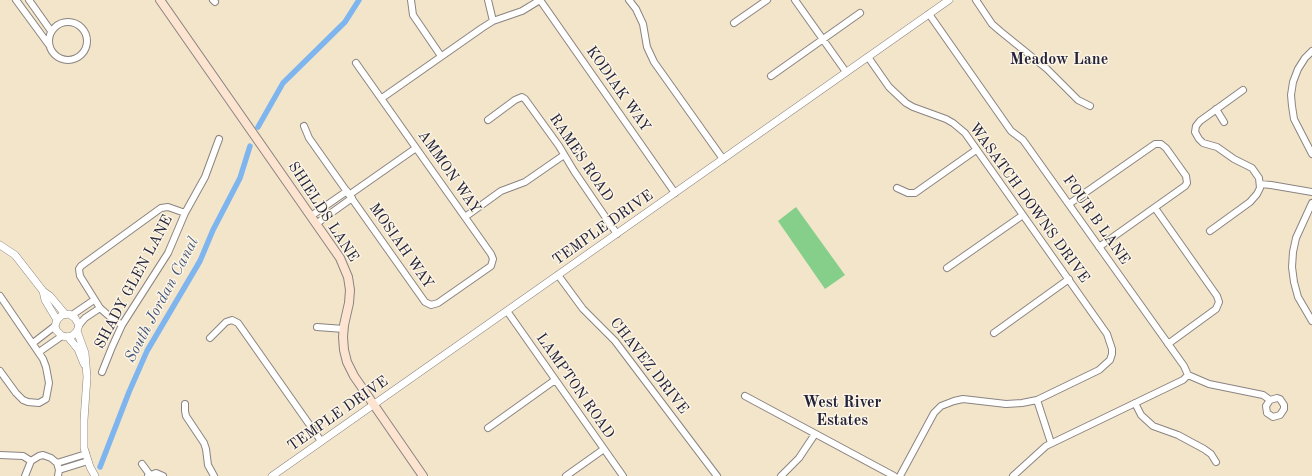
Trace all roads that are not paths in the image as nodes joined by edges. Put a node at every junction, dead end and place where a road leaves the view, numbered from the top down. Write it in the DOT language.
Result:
graph roads {
  1 [pos="16,0"];
  2 [pos="29,0"];
  3 [pos="160,0"];
  4 [pos="412,0"];
  5 [pos="488,0"];
  6 [pos="540,0"];
  7 [pos="629,0"];
  8 [pos="767,0"];
  9 [pos="795,0"];
  10 [pos="949,0"];
  11 [pos="976,0"];
  12 [pos="860,13"];
  13 [pos="928,14"];
  14 [pos="493,21"];
  15 [pos="734,23"];
  16 [pos="51,31"];
  17 [pos="823,39"];
  18 [pos="49,45"];
  19 [pos="1312,51"];
  20 [pos="442,56"];
  21 [pos="868,57"];
  22 [pos="356,63"];
  23 [pos="846,72"];
  24 [pos="771,76"];
  25 [pos="1243,90"];
  26 [pos="382,98"];
  27 [pos="1090,106"];
  28 [pos="1216,110"];
  29 [pos="488,120"];
  30 [pos="1224,122"];
  31 [pos="304,126"];
  32 [pos="219,139"];
  33 [pos="416,148"];
  34 [pos="976,150"];
  35 [pos="1312,154"];
  36 [pos="564,155"];
  37 [pos="723,159"];
  38 [pos="1260,184"];
  39 [pos="897,188"];
  40 [pos="1312,192"];
  41 [pos="675,193"];
  42 [pos="349,195"];
  43 [pos="1312,203"];
  44 [pos="1068,204"];
  45 [pos="1156,208"];
  46 [pos="185,213"];
  47 [pos="1023,215"];
  48 [pos="311,216"];
  49 [pos="465,216"];
  50 [pos="316,224"];
  51 [pos="1210,231"];
  52 [pos="617,234"];
  53 [pos="0,245"];
  54 [pos="1099,247"];
  55 [pos="492,261"];
  56 [pos="947,268"];
  57 [pos="558,275"];
  58 [pos="1069,280"];
  59 [pos="42,290"];
  60 [pos="0,296"];
  61 [pos="94,300"];
  62 [pos="100,308"];
  63 [pos="506,312"];
  64 [pos="69,315"];
  65 [pos="1312,321"];
  66 [pos="56,323"];
  67 [pos="122,325"];
  68 [pos="317,327"];
  69 [pos="78,328"];
  70 [pos="344,329"];
  71 [pos="994,332"];
  72 [pos="65,336"];
  73 [pos="210,338"];
  74 [pos="33,343"];
  75 [pos="1168,344"];
  76 [pos="39,352"];
  77 [pos="0,371"];
  78 [pos="87,372"];
  79 [pos="102,372"];
  80 [pos="1188,375"];
  81 [pos="555,380"];
  82 [pos="745,396"];
  83 [pos="1037,400"];
  84 [pos="1270,400"];
  85 [pos="1135,403"];
  86 [pos="185,404"];
  87 [pos="374,405"];
  88 [pos="488,428"];
  89 [pos="815,434"];
  90 [pos="321,441"];
  91 [pos="1051,443"];
  92 [pos="604,449"];
  93 [pos="0,455"];
  94 [pos="87,458"];
  95 [pos="31,461"];
  96 [pos="1216,462"];
  97 [pos="142,464"];
  98 [pos="58,470"];
  99 [pos="149,475"];
  100 [pos="25,476"];
  101 [pos="95,476"];
  102 [pos="163,476"];
  103 [pos="214,476"];
  104 [pos="272,476"];
  105 [pos="423,476"];
  106 [pos="566,476"];
  107 [pos="623,476"];
  108 [pos="717,476"];
  109 [pos="781,476"];
  110 [pos="894,476"];
  111 [pos="900,476"];
  112 [pos="1013,476"];
  1 -- 18 [label="street"];
  2 -- 16 [label="street"];
  3 -- 48 [label="main road, SHIELDS LANE"];
  4 -- 20 [label="street"];
  5 -- 14 [label="street"];
  6 -- 14 [label="street"];
  6 -- 41 [label="street, KODIAK WAY"];
  7 -- 37 [label="street"];
  8 -- 15 [label="street"];
  9 -- 17 [label="street"];
  10 -- 13 [label="street, TEMPLE DRIVE"];
  11 -- 27 [label="street"];
  12 -- 17 [label="street"];
  13 -- 21 [label="street, TEMPLE DRIVE"];
  13 -- 44 [label="street, FOUR B LANE"];
  14 -- 20 [label="street"];
  16 -- 18 [label="street"];
  16 -- 18 [label="street"];
  17 -- 23 [label="street"];
  17 -- 24 [label="street"];
  19 -- 35 [label="street"];
  20 -- 26 [label="street"];
  21 -- 23 [label="street, TEMPLE DRIVE"];
  21 -- 34 [label="street, WASATCH DOWNS DRIVE"];
  22 -- 26 [label="street, AMMON WAY"];
  23 -- 37 [label="street, TEMPLE DRIVE"];
  25 -- 28 [label="street"];
  26 -- 33 [label="street, AMMON WAY"];
  28 -- 30 [label="street"];
  28 -- 38 [label="street"];
  29 -- 36 [label="street, RAMES ROAD"];
  31 -- 42 [label="street"];
  32 -- 46 [label="street, SHADY GLEN LANE"];
  33 -- 42 [label="street"];
  33 -- 49 [label="street, AMMON WAY"];
  34 -- 39 [label="street"];
  34 -- 47 [label="street, WASATCH DOWNS DRIVE"];
  36 -- 49 [label="street"];
  36 -- 52 [label="street, RAMES ROAD"];
  37 -- 41 [label="street, TEMPLE DRIVE"];
  38 -- 40 [label="street"];
  38 -- 51 [label="street"];
  41 -- 52 [label="street, TEMPLE DRIVE"];
  42 -- 48 [label="street"];
  42 -- 50 [label="street"];
  42 -- 55 [label="street, MOSIAH WAY"];
  43 -- 65 [label="street"];
  44 -- 45 [label="street"];
  44 -- 54 [label="street, FOUR B LANE"];
  45 -- 54 [label="street"];
  45 -- 75 [label="street"];
  46 -- 61 [label="street"];
  46 -- 67 [label="street, SHADY GLEN LANE"];
  47 -- 56 [label="street"];
  47 -- 58 [label="street, WASATCH DOWNS DRIVE"];
  48 -- 50 [label="main road, SHIELDS LANE"];
  49 -- 55 [label="street, AMMON WAY"];
  50 -- 70 [label="main road, SHIELDS LANE"];
  52 -- 57 [label="street, TEMPLE DRIVE"];
  53 -- 59 [label="street"];
  54 -- 75 [label="street, FOUR B LANE"];
  57 -- 63 [label="street, TEMPLE DRIVE"];
  57 -- 108 [label="street, CHAVEZ DRIVE"];
  58 -- 71 [label="street"];
  58 -- 83 [label="street, WASATCH DOWNS DRIVE"];
  59 -- 64 [label="street"];
  59 -- 66 [label="street"];
  60 -- 74 [label="street"];
  61 -- 62 [label="street"];
  61 -- 64 [label="street"];
  62 -- 67 [label="street"];
  62 -- 69 [label="street"];
  63 -- 81 [label="street, LAMPTON ROAD"];
  63 -- 87 [label="street, TEMPLE DRIVE"];
  64 -- 66 [label="street"];
  64 -- 69 [label="street"];
  66 -- 72 [label="street"];
  66 -- 74 [label="street"];
  67 -- 79 [label="street, SHADY GLEN LANE"];
  68 -- 70 [label="street"];
  69 -- 72 [label="street"];
  69 -- 78 [label="street"];
  70 -- 87 [label="main road, SHIELDS LANE"];
  72 -- 76 [label="street"];
  72 -- 78 [label="street"];
  73 -- 90 [label="street"];
  74 -- 76 [label="street"];
  75 -- 80 [label="street, FOUR B LANE"];
  76 -- 77 [label="street"];
  78 -- 94 [label="street"];
  80 -- 84 [label="street"];
  80 -- 85 [label="street"];
  81 -- 88 [label="street"];
  81 -- 92 [label="street, LAMPTON ROAD"];
  82 -- 89 [label="street"];
  83 -- 91 [label="street"];
  83 -- 111 [label="street"];
  85 -- 91 [label="street"];
  85 -- 96 [label="street"];
  86 -- 103 [label="street"];
  87 -- 90 [label="street, TEMPLE DRIVE"];
  87 -- 105 [label="main road, SHIELDS LANE"];
  89 -- 109 [label="street"];
  89 -- 110 [label="street"];
  90 -- 104 [label="street, TEMPLE DRIVE"];
  91 -- 112 [label="street"];
  92 -- 106 [label="street"];
  92 -- 107 [label="street, LAMPTON ROAD"];
  93 -- 95 [label="street"];
  94 -- 98 [label="street"];
  94 -- 101 [label="street"];
  95 -- 98 [label="street"];
  95 -- 100 [label="street"];
  97 -- 99 [label="street"];
  99 -- 102 [label="street"];
}
